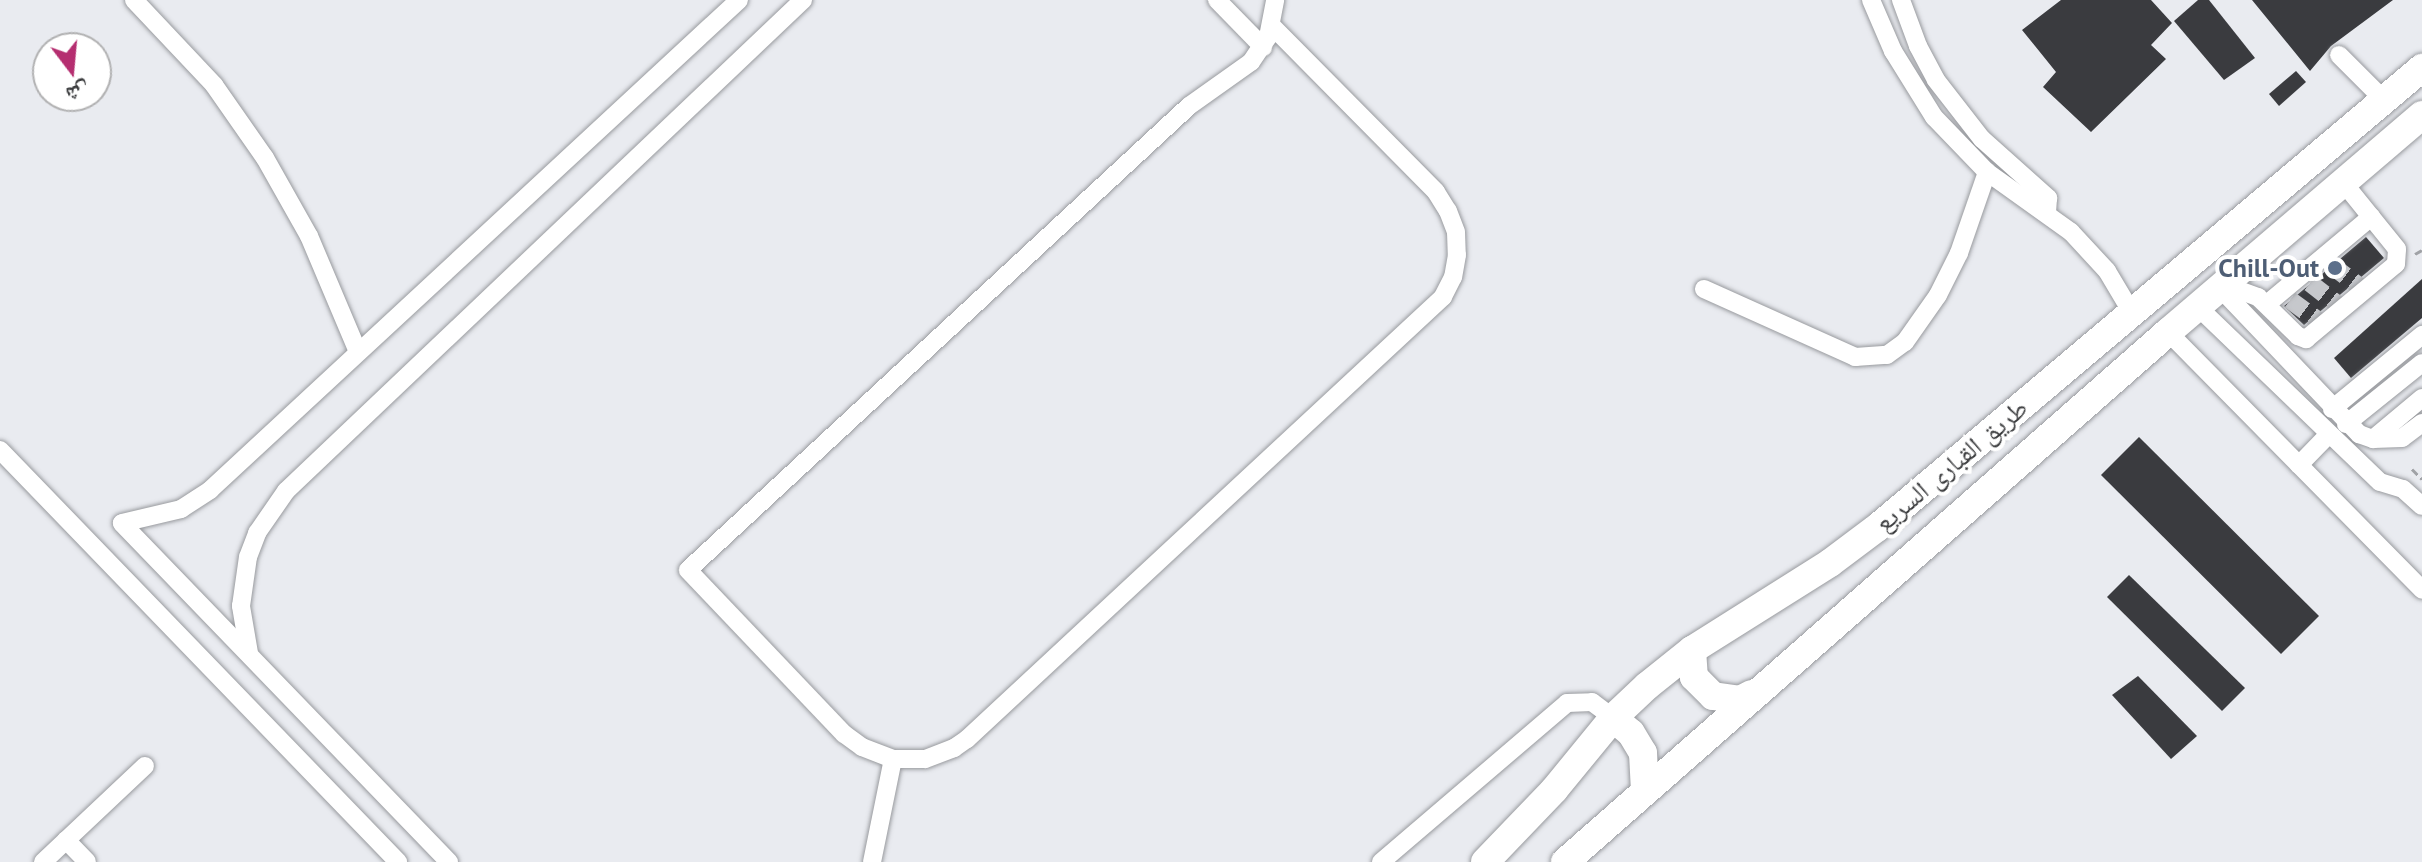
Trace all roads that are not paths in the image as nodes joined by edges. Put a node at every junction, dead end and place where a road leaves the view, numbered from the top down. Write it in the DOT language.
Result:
graph roads {
  1 [pos="134,0"];
  2 [pos="739,0"];
  3 [pos="803,0"];
  4 [pos="1217,0"];
  5 [pos="1275,0"];
  6 [pos="1871,0"];
  7 [pos="1901,0"];
  8 [pos="1272,26"];
  9 [pos="1263,47"];
  10 [pos="2339,55"];
  11 [pos="2422,68"];
  12 [pos="2384,100"];
  13 [pos="2422,115"];
  14 [pos="1987,172"];
  15 [pos="2343,182"];
  16 [pos="2047,213"];
  17 [pos="2371,217"];
  18 [pos="2220,288"];
  19 [pos="1704,289"];
  20 [pos="2279,299"];
  21 [pos="2198,307"];
  22 [pos="2132,313"];
  23 [pos="2168,332"];
  24 [pos="2422,335"];
  25 [pos="358,352"];
  26 [pos="2422,363"];
  27 [pos="2422,398"];
  28 [pos="2332,409"];
  29 [pos="2422,423"];
  30 [pos="2346,424"];
  31 [pos="2329,434"];
  32 [pos="2373,439"];
  33 [pos="0,450"];
  34 [pos="2299,465"];
  35 [pos="2422,506"];
  36 [pos="2422,590"];
  37 [pos="1692,650"];
  38 [pos="250,656"];
  39 [pos="1752,694"];
  40 [pos="1613,718"];
  41 [pos="893,759"];
  42 [pos="145,766"];
  43 [pos="1645,788"];
  44 [pos="66,840"];
  45 [pos="43,862"];
  46 [pos="87,862"];
  47 [pos="398,862"];
  48 [pos="449,862"];
  49 [pos="872,862"];
  50 [pos="1381,862"];
  51 [pos="1485,862"];
  52 [pos="1565,862"];
  1 -- 25 [label="street"];
  2 -- 25 [label="street"];
  3 -- 38 [label="street"];
  4 -- 9 [label="street"];
  5 -- 8 [label="street"];
  6 -- 14 [label="street"];
  7 -- 16 [label="street"];
  8 -- 9 [label="street"];
  8 -- 41 [label="street"];
  9 -- 41 [label="street"];
  10 -- 12 [label="street"];
  11 -- 12 [label="highway, طريق القبارى السريع"];
  12 -- 22 [label="highway, طريق القبارى السريع"];
  13 -- 15 [label="highway, طريق القبارى السريع"];
  14 -- 16 [label="street"];
  14 -- 19 [label="street"];
  15 -- 17 [label="street"];
  15 -- 18 [label="highway, طريق القبارى السريع"];
  16 -- 22 [label="street"];
  17 -- 20 [label="street"];
  17 -- 20 [label="street"];
  18 -- 20 [label="street"];
  18 -- 21 [label="highway, طريق القبارى السريع"];
  18 -- 28 [label="street"];
  21 -- 23 [label="highway, طريق القبارى السريع"];
  21 -- 31 [label="street"];
  22 -- 37 [label="highway, طريق القبارى السريع"];
  23 -- 34 [label="street"];
  23 -- 39 [label="highway, طريق القبارى السريع"];
  24 -- 28 [label="street"];
  25 -- 38 [label="street"];
  26 -- 30 [label="street"];
  27 -- 32 [label="street"];
  28 -- 30 [label="street"];
  29 -- 32 [label="street"];
  30 -- 32 [label="street"];
  31 -- 34 [label="street"];
  31 -- 35 [label="street"];
  33 -- 47 [label="street"];
  34 -- 36 [label="street"];
  37 -- 39 [label="highway"];
  37 -- 40 [label="highway, طريق القبارى السريع"];
  38 -- 48 [label="street"];
  39 -- 43 [label="highway, طريق القبارى السريع"];
  40 -- 43 [label="highway"];
  40 -- 50 [label="street"];
  40 -- 51 [label="highway, طريق القبارى السريع"];
  41 -- 49 [label="street"];
  42 -- 44 [label="street"];
  43 -- 52 [label="highway, طريق القبارى السريع"];
  44 -- 45 [label="street"];
  44 -- 46 [label="street"];
}
